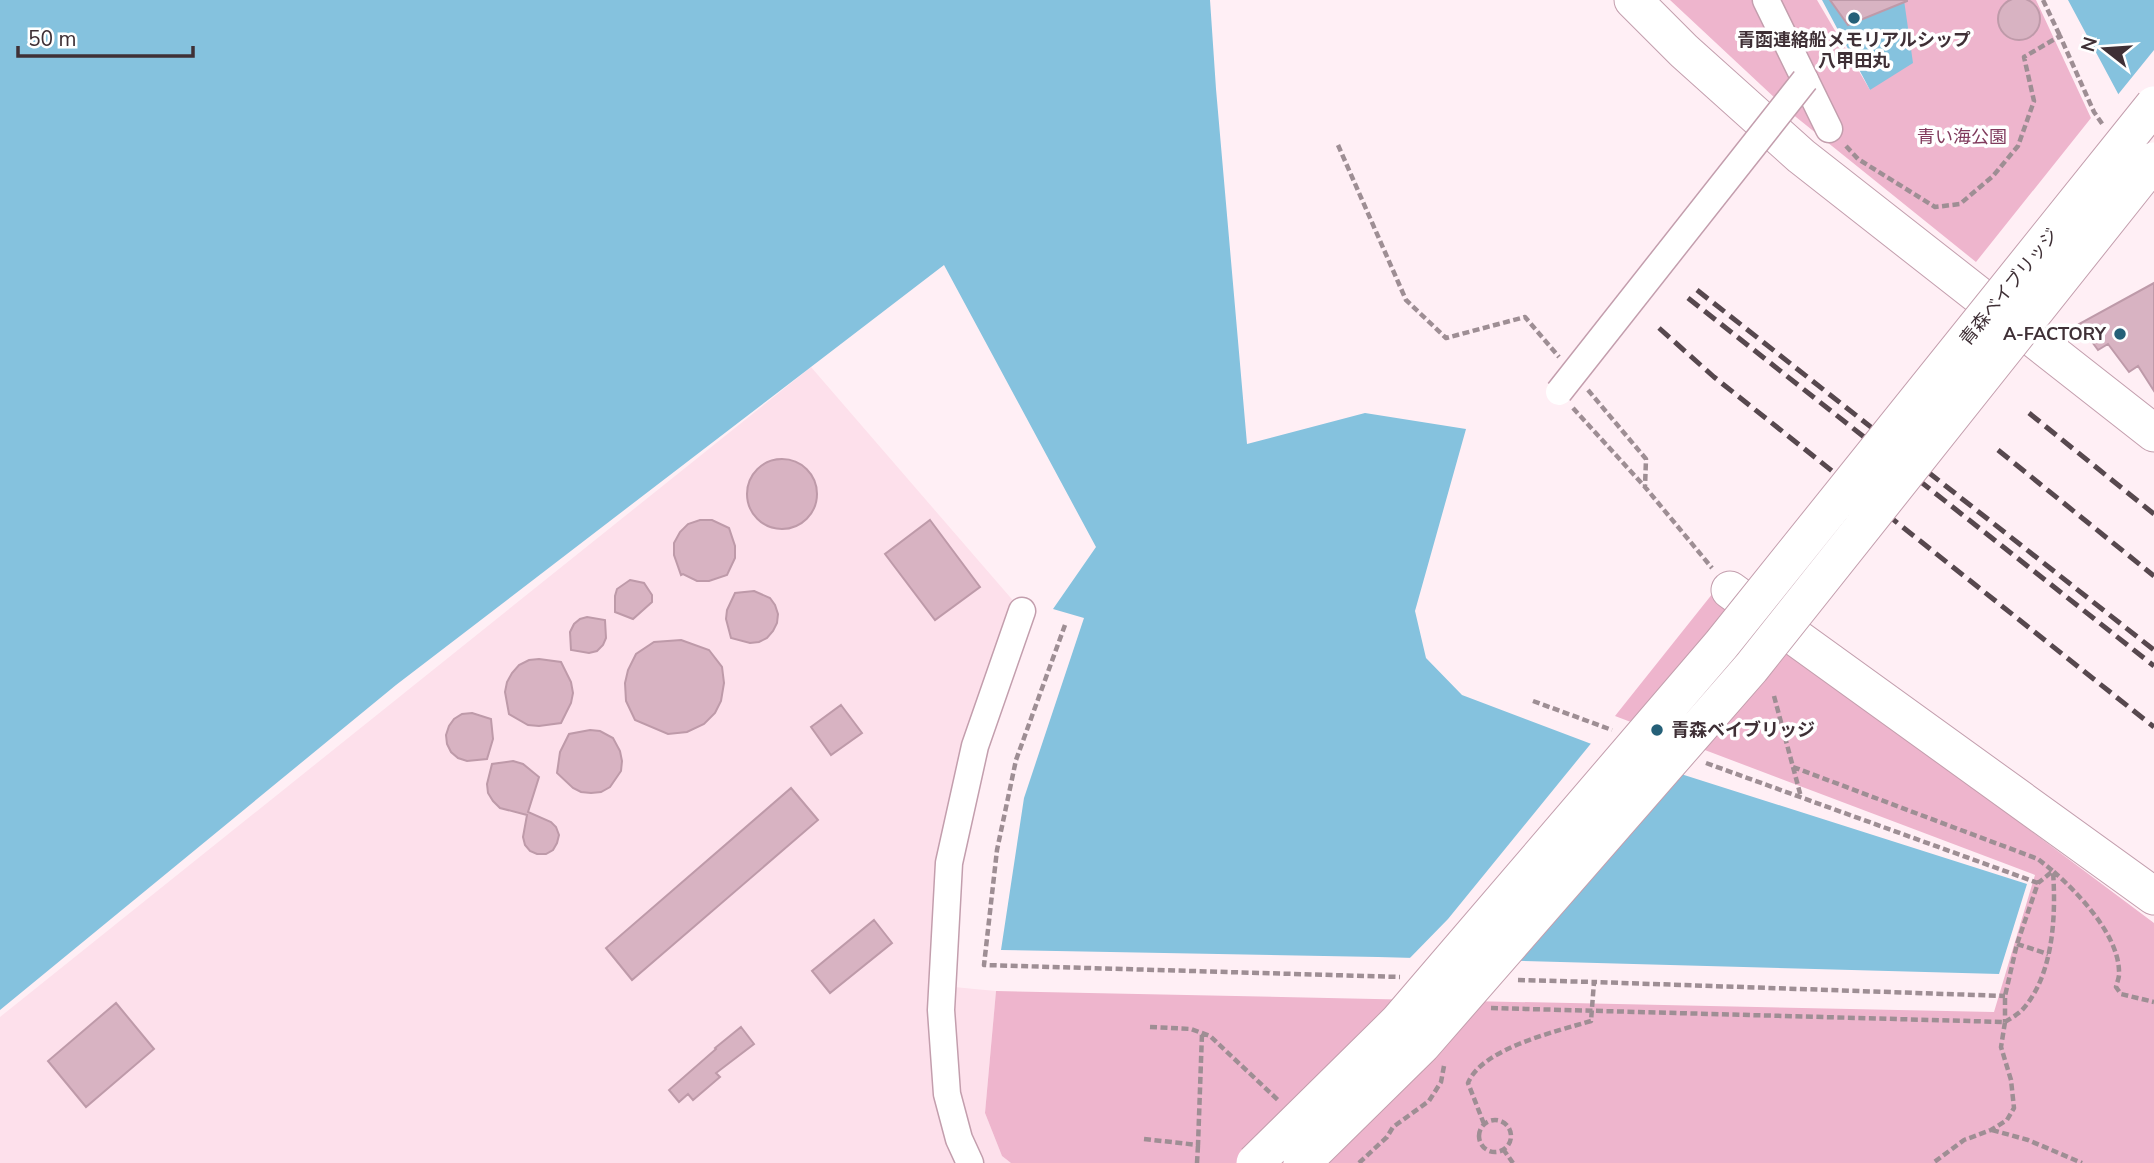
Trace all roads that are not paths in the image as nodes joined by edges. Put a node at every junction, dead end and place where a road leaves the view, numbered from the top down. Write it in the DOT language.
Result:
graph roads {
  1 [pos="1633,0"];
  2 [pos="1766,0"];
  3 [pos="1805,80"];
  4 [pos="2154,105"];
  5 [pos="1829,129"];
  6 [pos="2154,160"];
  7 [pos="1559,391"];
  8 [pos="2154,433"];
  9 [pos="1730,590"];
  10 [pos="1022,611"];
  11 [pos="2154,896"];
  12 [pos="970,1163"];
  13 [pos="1255,1163"];
  14 [pos="1302,1163"];
  1 -- 8 [label="street"];
  2 -- 3 [label="street"];
  3 -- 5 [label="street"];
  3 -- 7 [label="street, bridge"];
  4 -- 13 [label="street, 青森ベイブリッジ, bridge"];
  6 -- 14 [label="street, 青森ベイブリッジ, bridge"];
  9 -- 11 [label="street"];
  10 -- 12 [label="street"];
}
